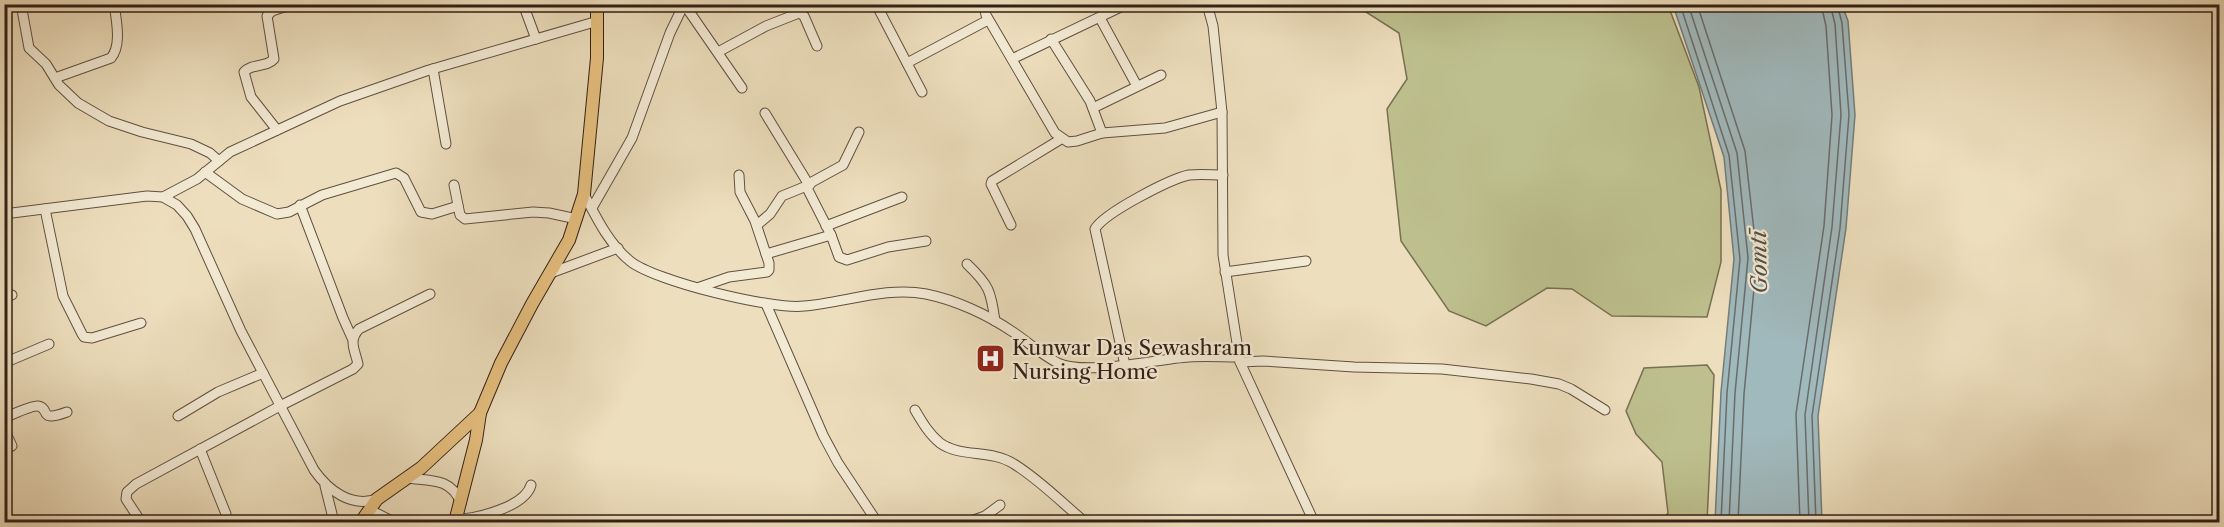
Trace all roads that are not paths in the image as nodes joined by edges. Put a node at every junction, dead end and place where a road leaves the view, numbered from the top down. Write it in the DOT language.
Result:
graph roads {
  1 [pos="21,4"];
  2 [pos="293,4"];
  3 [pos="523,4"];
  4 [pos="597,4"];
  5 [pos="876,4"];
  6 [pos="989,4"];
  7 [pos="1127,4"];
  8 [pos="1207,4"];
  9 [pos="115,10"];
  10 [pos="1100,18"];
  11 [pos="988,20"];
  12 [pos="598,21"];
  13 [pos="536,39"];
  14 [pos="1052,39"];
  15 [pos="817,46"];
  16 [pos="718,52"];
  17 [pos="1012,59"];
  18 [pos="907,63"];
  19 [pos="433,69"];
  20 [pos="1161,75"];
  21 [pos="55,78"];
  22 [pos="1137,87"];
  23 [pos="742,88"];
  24 [pos="922,92"];
  25 [pos="1093,108"];
  26 [pos="1222,112"];
  27 [pos="765,113"];
  28 [pos="277,130"];
  29 [pos="859,132"];
  30 [pos="1102,133"];
  31 [pos="1061,139"];
  32 [pos="446,144"];
  33 [pos="219,161"];
  34 [pos="205,172"];
  35 [pos="739,175"];
  36 [pos="1223,176"];
  37 [pos="454,185"];
  38 [pos="809,185"];
  39 [pos="584,194"];
  40 [pos="163,197"];
  41 [pos="902,197"];
  42 [pos="300,206"];
  43 [pos="458,206"];
  44 [pos="592,208"];
  45 [pos="45,209"];
  46 [pos="5,214"];
  47 [pos="577,219"];
  48 [pos="757,225"];
  49 [pos="1011,225"];
  50 [pos="828,230"];
  51 [pos="926,241"];
  52 [pos="618,248"];
  53 [pos="766,254"];
  54 [pos="1306,261"];
  55 [pos="967,264"];
  56 [pos="1225,272"];
  57 [pos="548,274"];
  58 [pos="700,287"];
  59 [pos="430,294"];
  60 [pos="766,304"];
  61 [pos="995,321"];
  62 [pos="141,323"];
  63 [pos="352,338"];
  64 [pos="49,344"];
  65 [pos="1239,359"];
  66 [pos="4,363"];
  67 [pos="1125,365"];
  68 [pos="263,373"];
  69 [pos="280,406"];
  70 [pos="915,410"];
  71 [pos="1605,410"];
  72 [pos="67,412"];
  73 [pos="480,413"];
  74 [pos="178,416"];
  75 [pos="4,418"];
  76 [pos="4,429"];
  77 [pos="12,446"];
  78 [pos="200,449"];
  79 [pos="407,478"];
  80 [pos="531,485"];
  81 [pos="325,486"];
  82 [pos="377,499"];
  83 [pos="461,502"];
  84 [pos="1000,505"];
  85 [pos="370,510"];
  86 [pos="474,520"];
  87 [pos="456,521"];
  88 [pos="141,522"];
  89 [pos="225,522"];
  90 [pos="334,522"];
  91 [pos="361,522"];
  92 [pos="394,522"];
  93 [pos="877,522"];
  94 [pos="968,522"];
  95 [pos="1085,522"];
  96 [pos="1314,522"];
  1 -- 21 [label="street"];
  2 -- 28 [label="street"];
  3 -- 13 [label="street"];
  4 -- 12 [label="main road"];
  5 -- 18 [label="street"];
  6 -- 11 [label="street"];
  7 -- 10 [label="street"];
  8 -- 26 [label="street"];
  9 -- 21 [label="street"];
  10 -- 14 [label="street"];
  10 -- 22 [label="street"];
  11 -- 17 [label="street"];
  11 -- 18 [label="street"];
  12 -- 13 [label="street"];
  12 -- 39 [label="main road"];
  13 -- 19 [label="street"];
  14 -- 17 [label="street"];
  14 -- 25 [label="street"];
  15 -- 16 [label="street"];
  16 -- 23 [label="street"];
  16 -- 44 [label="street"];
  17 -- 31 [label="street"];
  18 -- 24 [label="street"];
  19 -- 28 [label="street"];
  19 -- 32 [label="street"];
  20 -- 22 [label="street"];
  21 -- 33 [label="street"];
  22 -- 25 [label="street"];
  25 -- 30 [label="street"];
  26 -- 30 [label="street"];
  26 -- 36 [label="street"];
  27 -- 38 [label="street"];
  28 -- 33 [label="street"];
  29 -- 38 [label="street"];
  30 -- 31 [label="street"];
  31 -- 49 [label="street"];
  33 -- 34 [label="street"];
  34 -- 40 [label="street"];
  34 -- 42 [label="street"];
  35 -- 48 [label="street"];
  36 -- 56 [label="street"];
  36 -- 67 [label="street"];
  37 -- 43 [label="street"];
  38 -- 48 [label="street"];
  38 -- 50 [label="street"];
  39 -- 44 [label="street"];
  39 -- 47 [label="main road"];
  40 -- 45 [label="street"];
  40 -- 68 [label="street"];
  41 -- 50 [label="street"];
  42 -- 43 [label="street"];
  42 -- 63 [label="street"];
  43 -- 47 [label="street"];
  44 -- 52 [label="street"];
  45 -- 46 [label="street"];
  45 -- 62 [label="street"];
  47 -- 57 [label="main road"];
  48 -- 53 [label="street"];
  50 -- 51 [label="street"];
  50 -- 53 [label="street"];
  52 -- 57 [label="street"];
  52 -- 58 [label="street"];
  53 -- 58 [label="street"];
  54 -- 56 [label="street"];
  55 -- 61 [label="street"];
  56 -- 65 [label="street"];
  57 -- 73 [label="main road"];
  58 -- 60 [label="street"];
  59 -- 63 [label="street"];
  60 -- 61 [label="street"];
  60 -- 93 [label="street"];
  61 -- 67 [label="street"];
  63 -- 69 [label="street"];
  64 -- 66 [label="street"];
  65 -- 67 [label="street"];
  65 -- 71 [label="street"];
  65 -- 96 [label="street"];
  68 -- 69 [label="street"];
  68 -- 74 [label="street"];
  69 -- 78 [label="street"];
  69 -- 81 [label="street"];
  70 -- 95 [label="street"];
  72 -- 75 [label="street"];
  73 -- 79 [label="main road"];
  73 -- 83 [label="main road"];
  76 -- 77 [label="street"];
  78 -- 88 [label="street"];
  78 -- 89 [label="street"];
  79 -- 82 [label="main road"];
  79 -- 83 [label="street"];
  80 -- 86 [label="street"];
  81 -- 82 [label="street"];
  81 -- 90 [label="street"];
  82 -- 85 [label="main road"];
  83 -- 87 [label="main road"];
  84 -- 94 [label="street"];
  85 -- 91 [label="main road"];
  85 -- 92 [label="street"];
  86 -- 87 [label="street"];
}
